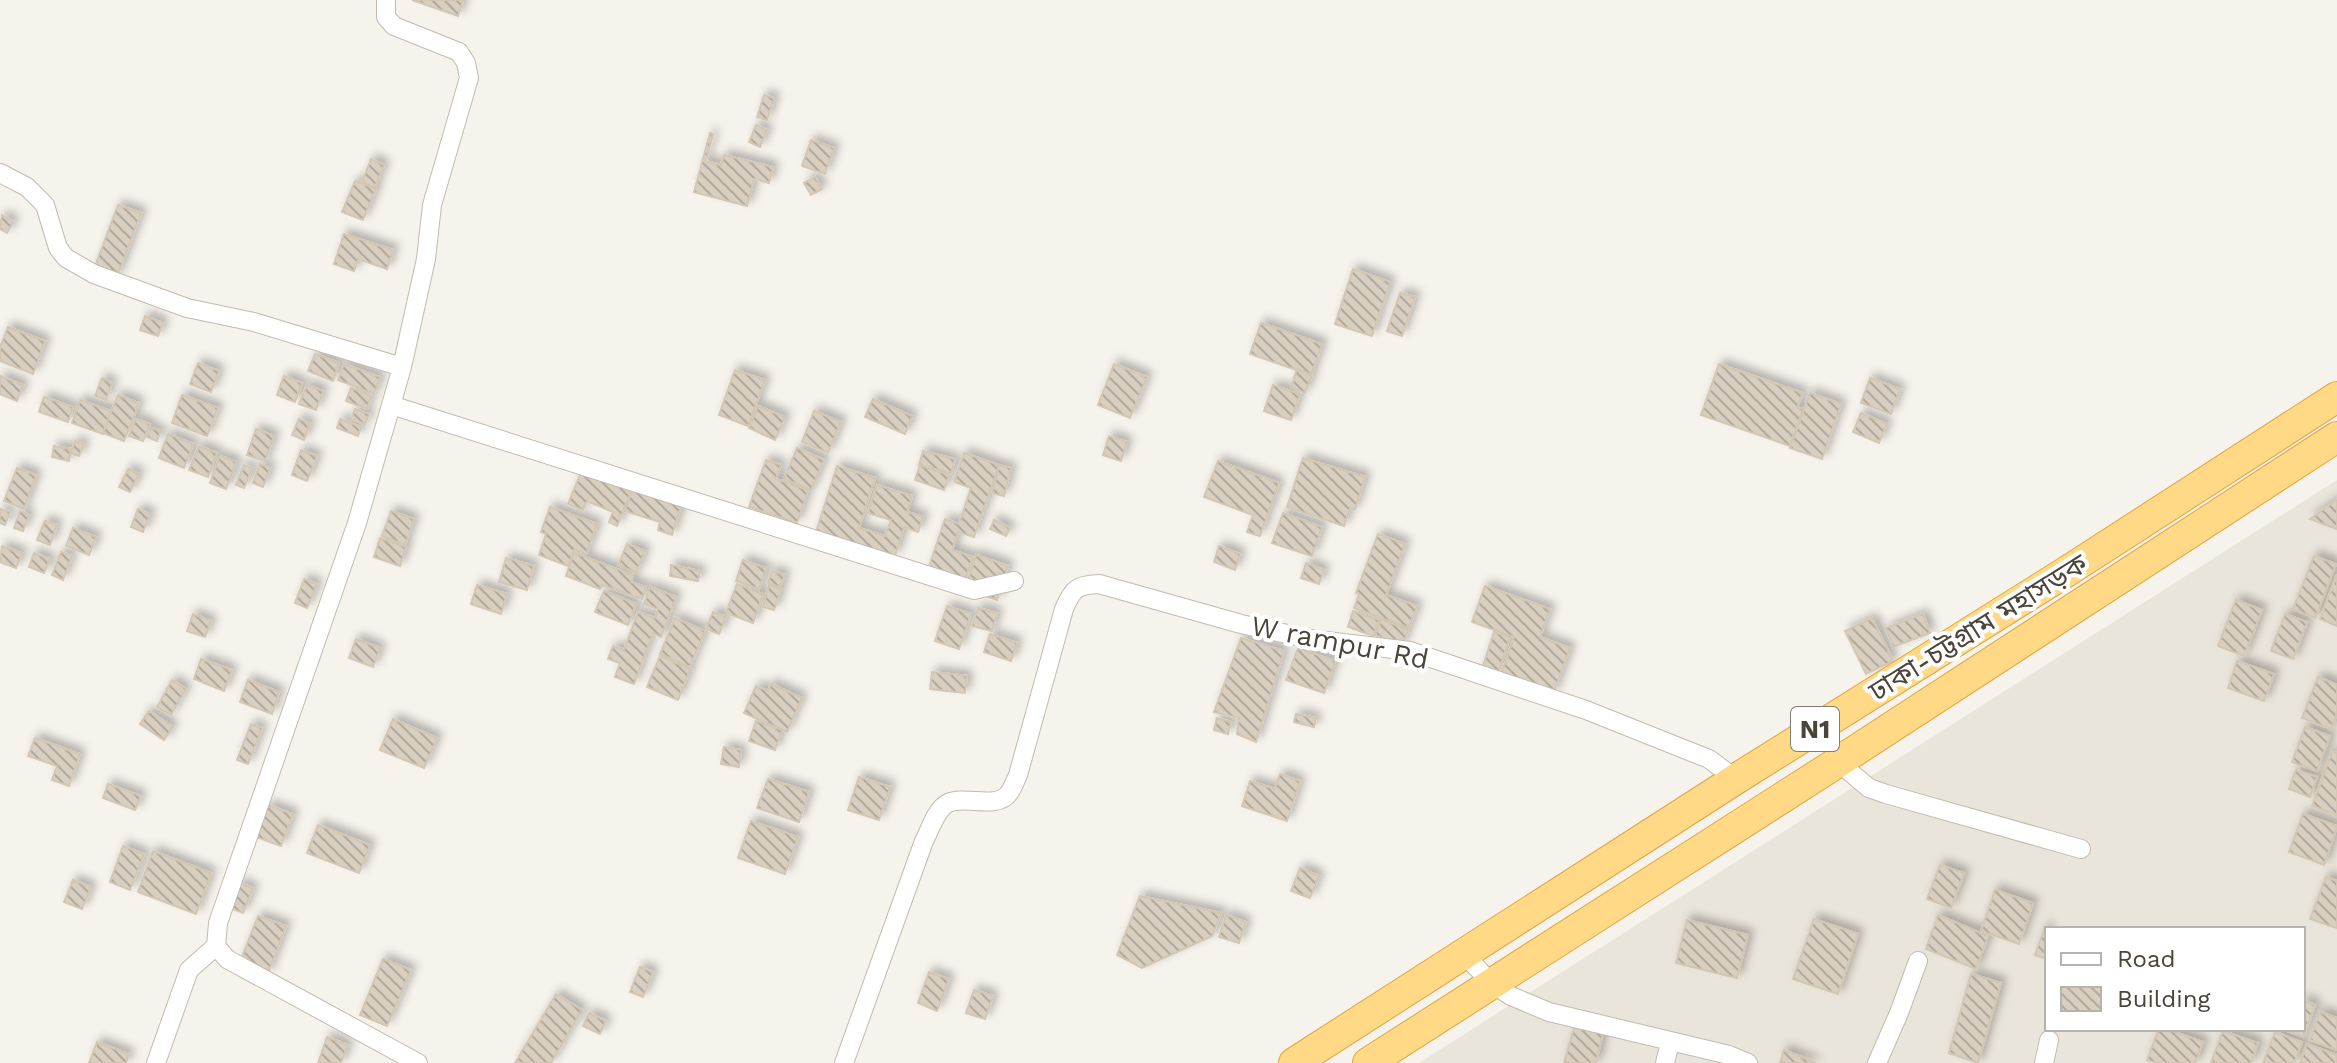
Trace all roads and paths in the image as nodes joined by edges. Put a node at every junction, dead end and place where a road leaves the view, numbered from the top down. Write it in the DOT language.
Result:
graph roads {
  1 [pos="386,0"];
  2 [pos="0,173"];
  3 [pos="402,367"];
  4 [pos="2337,397"];
  5 [pos="391,405"];
  6 [pos="2337,437"];
  7 [pos="1014,581"];
  8 [pos="1838,762"];
  9 [pos="1736,779"];
  10 [pos="2081,849"];
  11 [pos="216,946"];
  12 [pos="1465,955"];
  13 [pos="1918,961"];
  14 [pos="1491,983"];
  15 [pos="2049,1040"];
  16 [pos="1670,1042"];
  17 [pos="156,1063"];
  18 [pos="418,1063"];
  19 [pos="844,1063"];
  20 [pos="1294,1063"];
  21 [pos="1368,1063"];
  22 [pos="1665,1063"];
  23 [pos="1748,1063"];
  24 [pos="1877,1063"];
  25 [pos="2044,1063"];
  1 -- 3 [label="street"];
  2 -- 3 [label="street"];
  3 -- 5 [label="street"];
  4 -- 9 [label="highway, ঢাকা-চট্টগ্রাম মহাসড়ক / N1"];
  5 -- 7 [label="street"];
  5 -- 11 [label="street"];
  6 -- 8 [label="highway, ঢাকা-চট্টগ্রাম মহাসড়ক / N1"];
  8 -- 10 [label="street"];
  8 -- 14 [label="highway, ঢাকা-চট্টগ্রাম মহাসড়ক / N1"];
  9 -- 12 [label="highway, ঢাকা-চট্টগ্রাম মহাসড়ক / N1"];
  9 -- 19 [label="street, W rampur Rd"];
  11 -- 17 [label="street"];
  11 -- 18 [label="street"];
  12 -- 14 [label="street"];
  12 -- 20 [label="highway, ঢাকা-চট্টগ্রাম মহাসড়ক / N1"];
  13 -- 24 [label="street"];
  14 -- 16 [label="street"];
  14 -- 21 [label="highway, ঢাকা-চট্টগ্রাম মহাসড়ক / N1"];
  15 -- 25 [label="street"];
  16 -- 22 [label="street"];
  16 -- 23 [label="street"];
}
